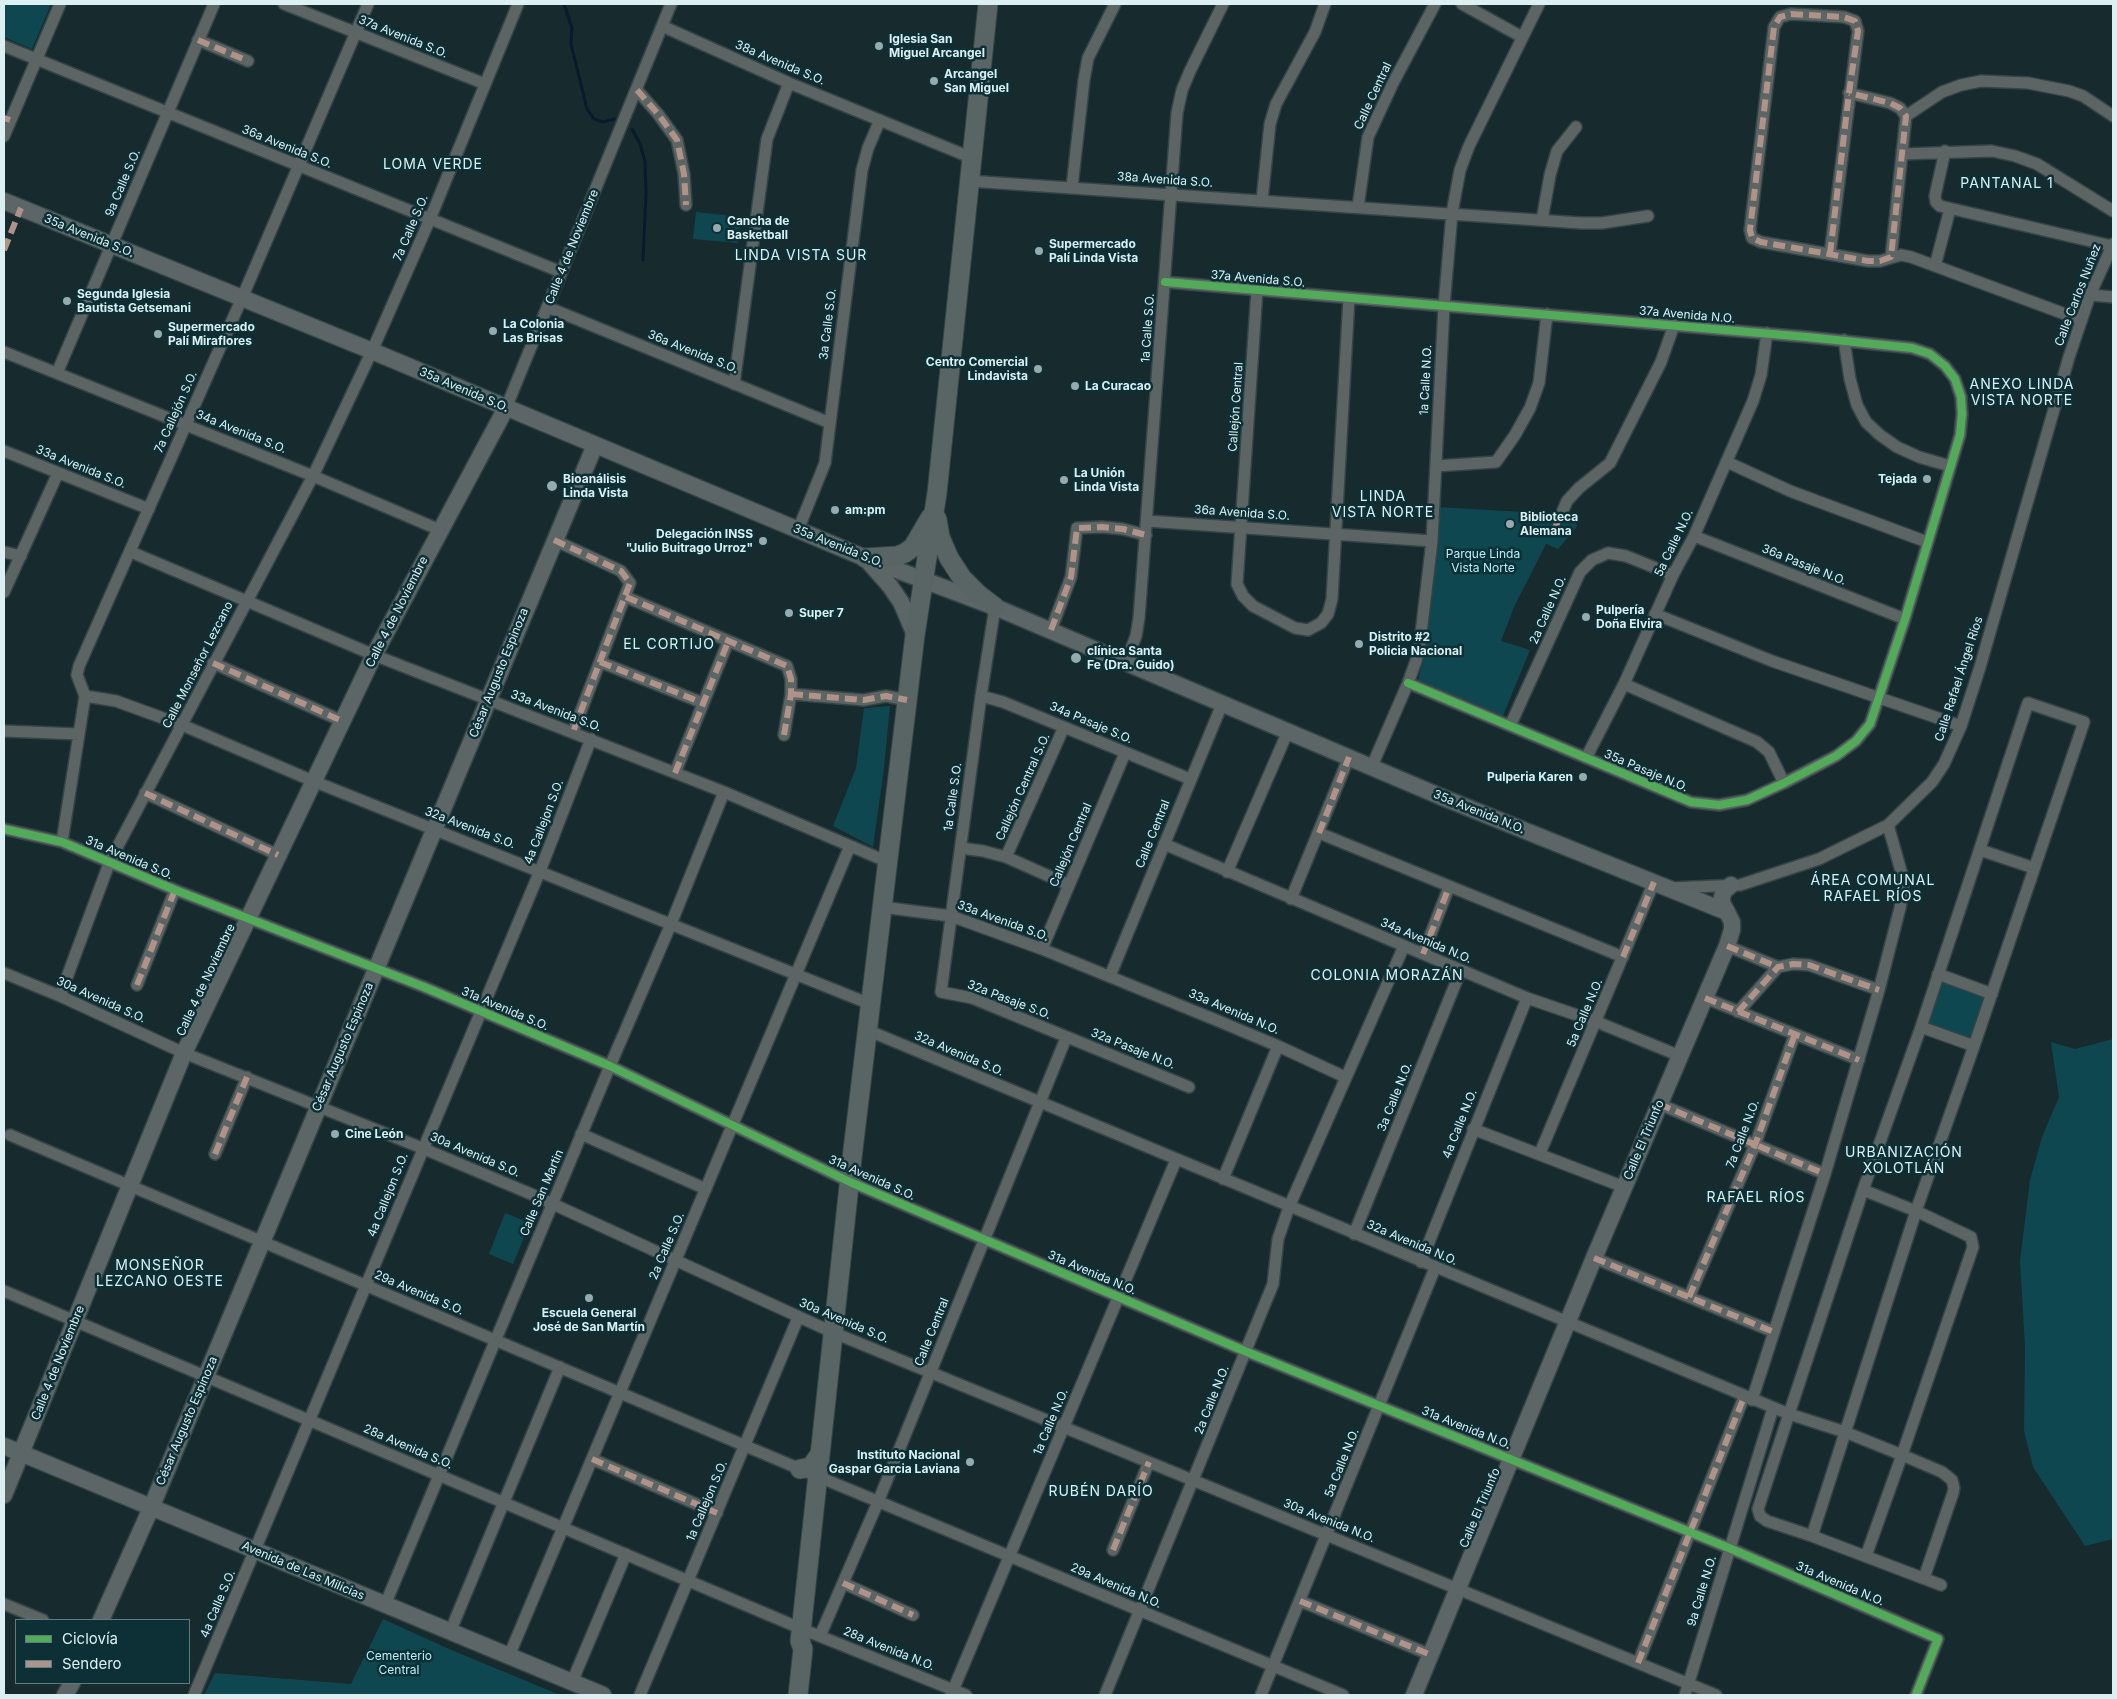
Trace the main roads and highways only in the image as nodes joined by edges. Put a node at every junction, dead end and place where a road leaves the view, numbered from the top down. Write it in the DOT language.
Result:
graph roads {
  1 [pos="988,4"];
  2 [pos="4,201"];
  3 [pos="506,408"];
  4 [pos="595,445"];
  5 [pos="935,508"];
  6 [pos="864,558"];
  7 [pos="924,581"];
  8 [pos="995,607"];
  9 [pos="915,635"];
  10 [pos="1732,885"];
  11 [pos="1729,917"];
  12 [pos="4,1446"];
  13 [pos="22,1453"];
  14 [pos="820,1454"];
  15 [pos="800,1469"];
  16 [pos="4,1495"];
  17 [pos="151,1508"];
  18 [pos="101,1619"];
  19 [pos="801,1635"];
  20 [pos="603,1695"];
  21 [pos="788,1695"];
  22 [pos="798,1695"];
  23 [pos="1414,1695"];
  1 -- 5 [label="main road"];
  2 -- 3 [label="main road, 35a Avenida S.O."];
  3 -- 4 [label="main road, 35a Avenida S.O."];
  3 -- 13 [label="main road, Calle 4 de Noviembre"];
  4 -- 6 [label="main road, 35a Avenida S.O."];
  4 -- 17 [label="main road, César Augusto Espinoza"];
  5 -- 6 [label="main road"];
  5 -- 7 [label="main road"];
  5 -- 8 [label="main road"];
  6 -- 7 [label="main road, 35a Avenida S.O."];
  6 -- 9 [label="main road"];
  7 -- 8 [label="main road"];
  7 -- 9 [label="main road"];
  8 -- 11 [label="main road, 35a Avenida N.O."];
  9 -- 14 [label="main road"];
  10 -- 11 [label="main road, Calle El Triunfo"];
  11 -- 23 [label="main road, Calle El Triunfo"];
  12 -- 13 [label="main road, Avenida de Las Milicias"];
  13 -- 16 [label="main road, Calle 4 de Noviembre"];
  13 -- 17 [label="main road, Avenida de Las Milicias"];
  14 -- 15 [label="main road"];
  14 -- 19 [label="main road"];
  17 -- 18 [label="main road, César Augusto Espinoza"];
  17 -- 20 [label="main road, Avenida de Las Milicias"];
  19 -- 21 [label="main road"];
  19 -- 22 [label="main road"];
}
